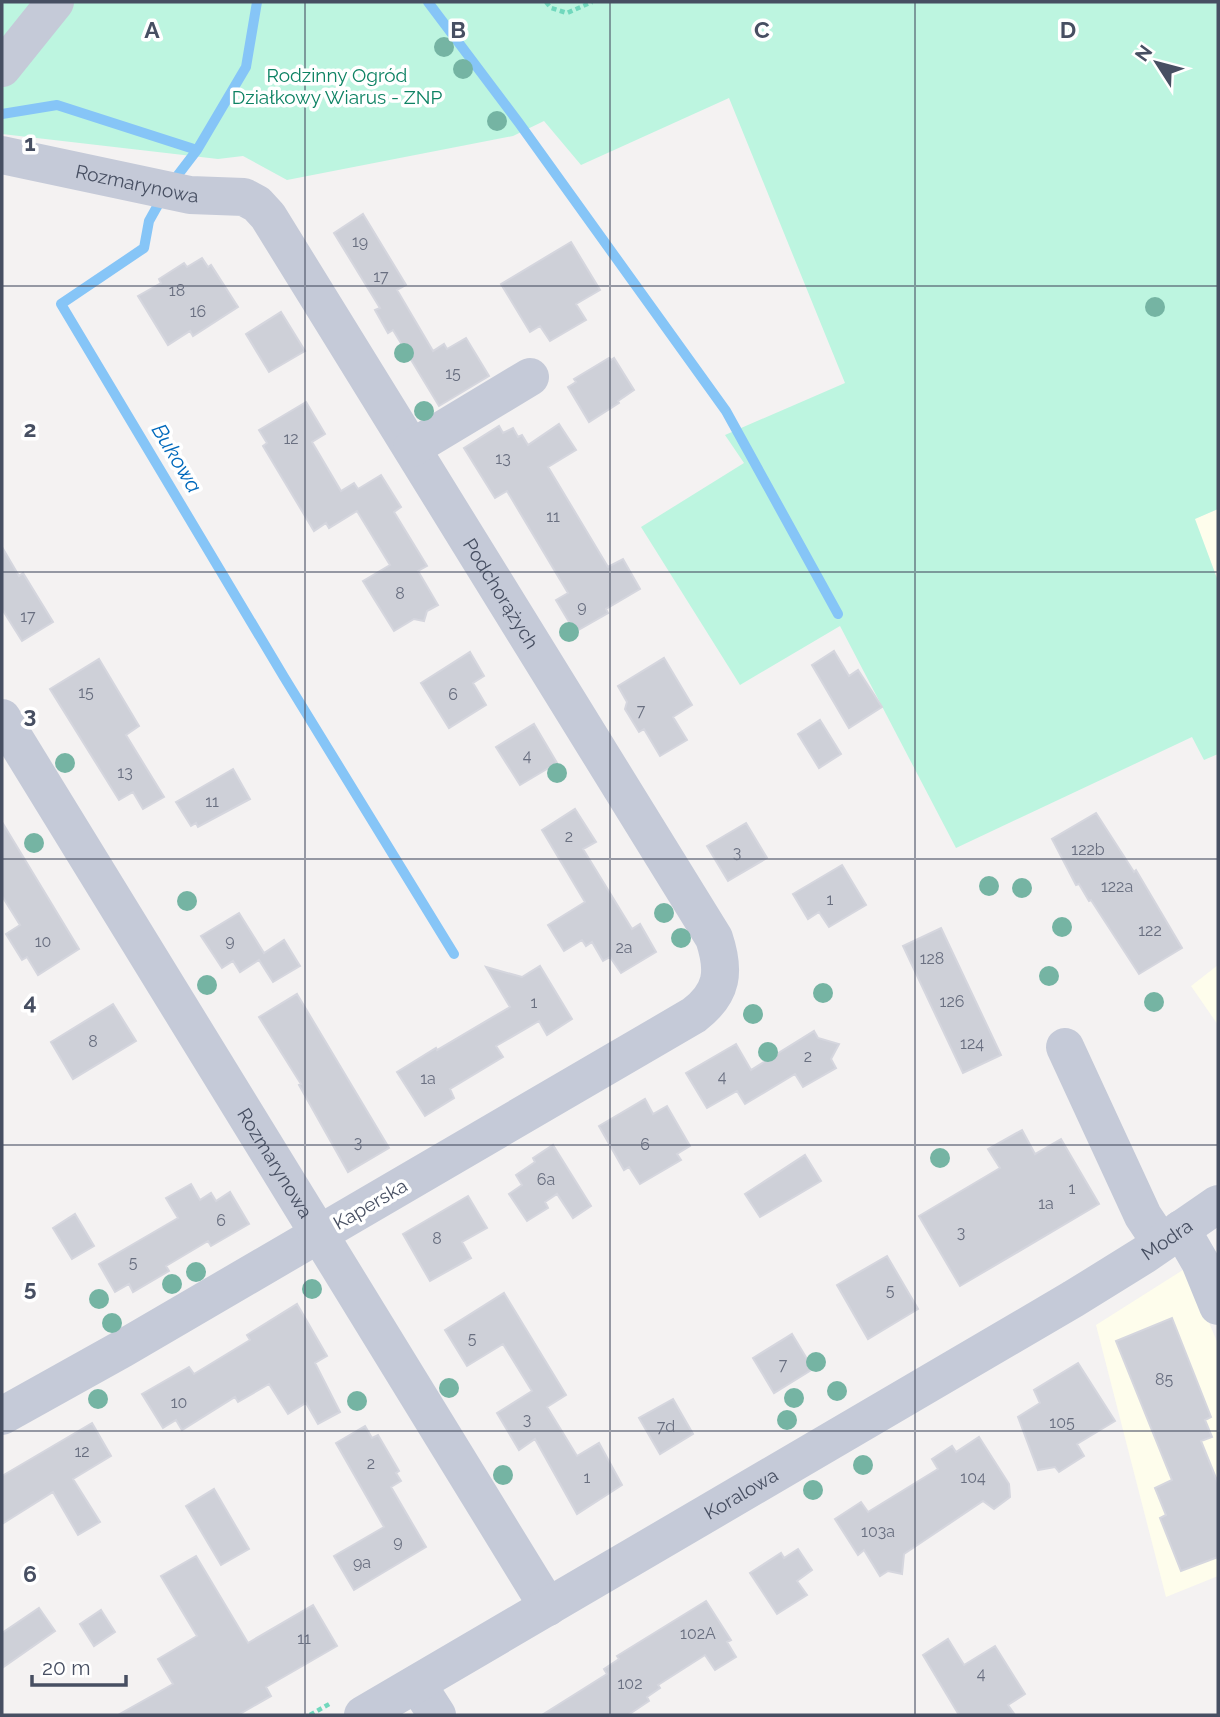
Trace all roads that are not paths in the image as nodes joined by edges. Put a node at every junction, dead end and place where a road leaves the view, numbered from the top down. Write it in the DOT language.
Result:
graph roads {
  1 [pos="55,2"];
  2 [pos="2,68"];
  3 [pos="2,155"];
  4 [pos="268,216"];
  5 [pos="530,377"];
  6 [pos="412,448"];
  7 [pos="2,718"];
  8 [pos="720,974"];
  9 [pos="1065,1048"];
  10 [pos="1218,1204"];
  11 [pos="319,1234"];
  12 [pos="1171,1236"];
  13 [pos="1116,1272"];
  14 [pos="1218,1306"];
  15 [pos="2,1416"];
  16 [pos="548,1607"];
  17 [pos="427,1700"];
  18 [pos="363,1715"];
  1 -- 2 [label="street"];
  3 -- 4 [label="street, Rozmarynowa"];
  4 -- 6 [label="street, Podchorążych"];
  5 -- 6 [label="street"];
  6 -- 8 [label="street, Podchorążych"];
  7 -- 11 [label="street, Rozmarynowa"];
  8 -- 11 [label="street, Kaperska"];
  9 -- 12 [label="street"];
  10 -- 12 [label="street, Modra"];
  11 -- 15 [label="street, Kaperska"];
  11 -- 16 [label="street, Rozmarynowa"];
  12 -- 13 [label="street, Modra"];
  12 -- 14 [label="street"];
  13 -- 16 [label="street, Koralowa"];
  16 -- 17 [label="street, Koralowa"];
  17 -- 18 [label="street, Koralowa"];
}
